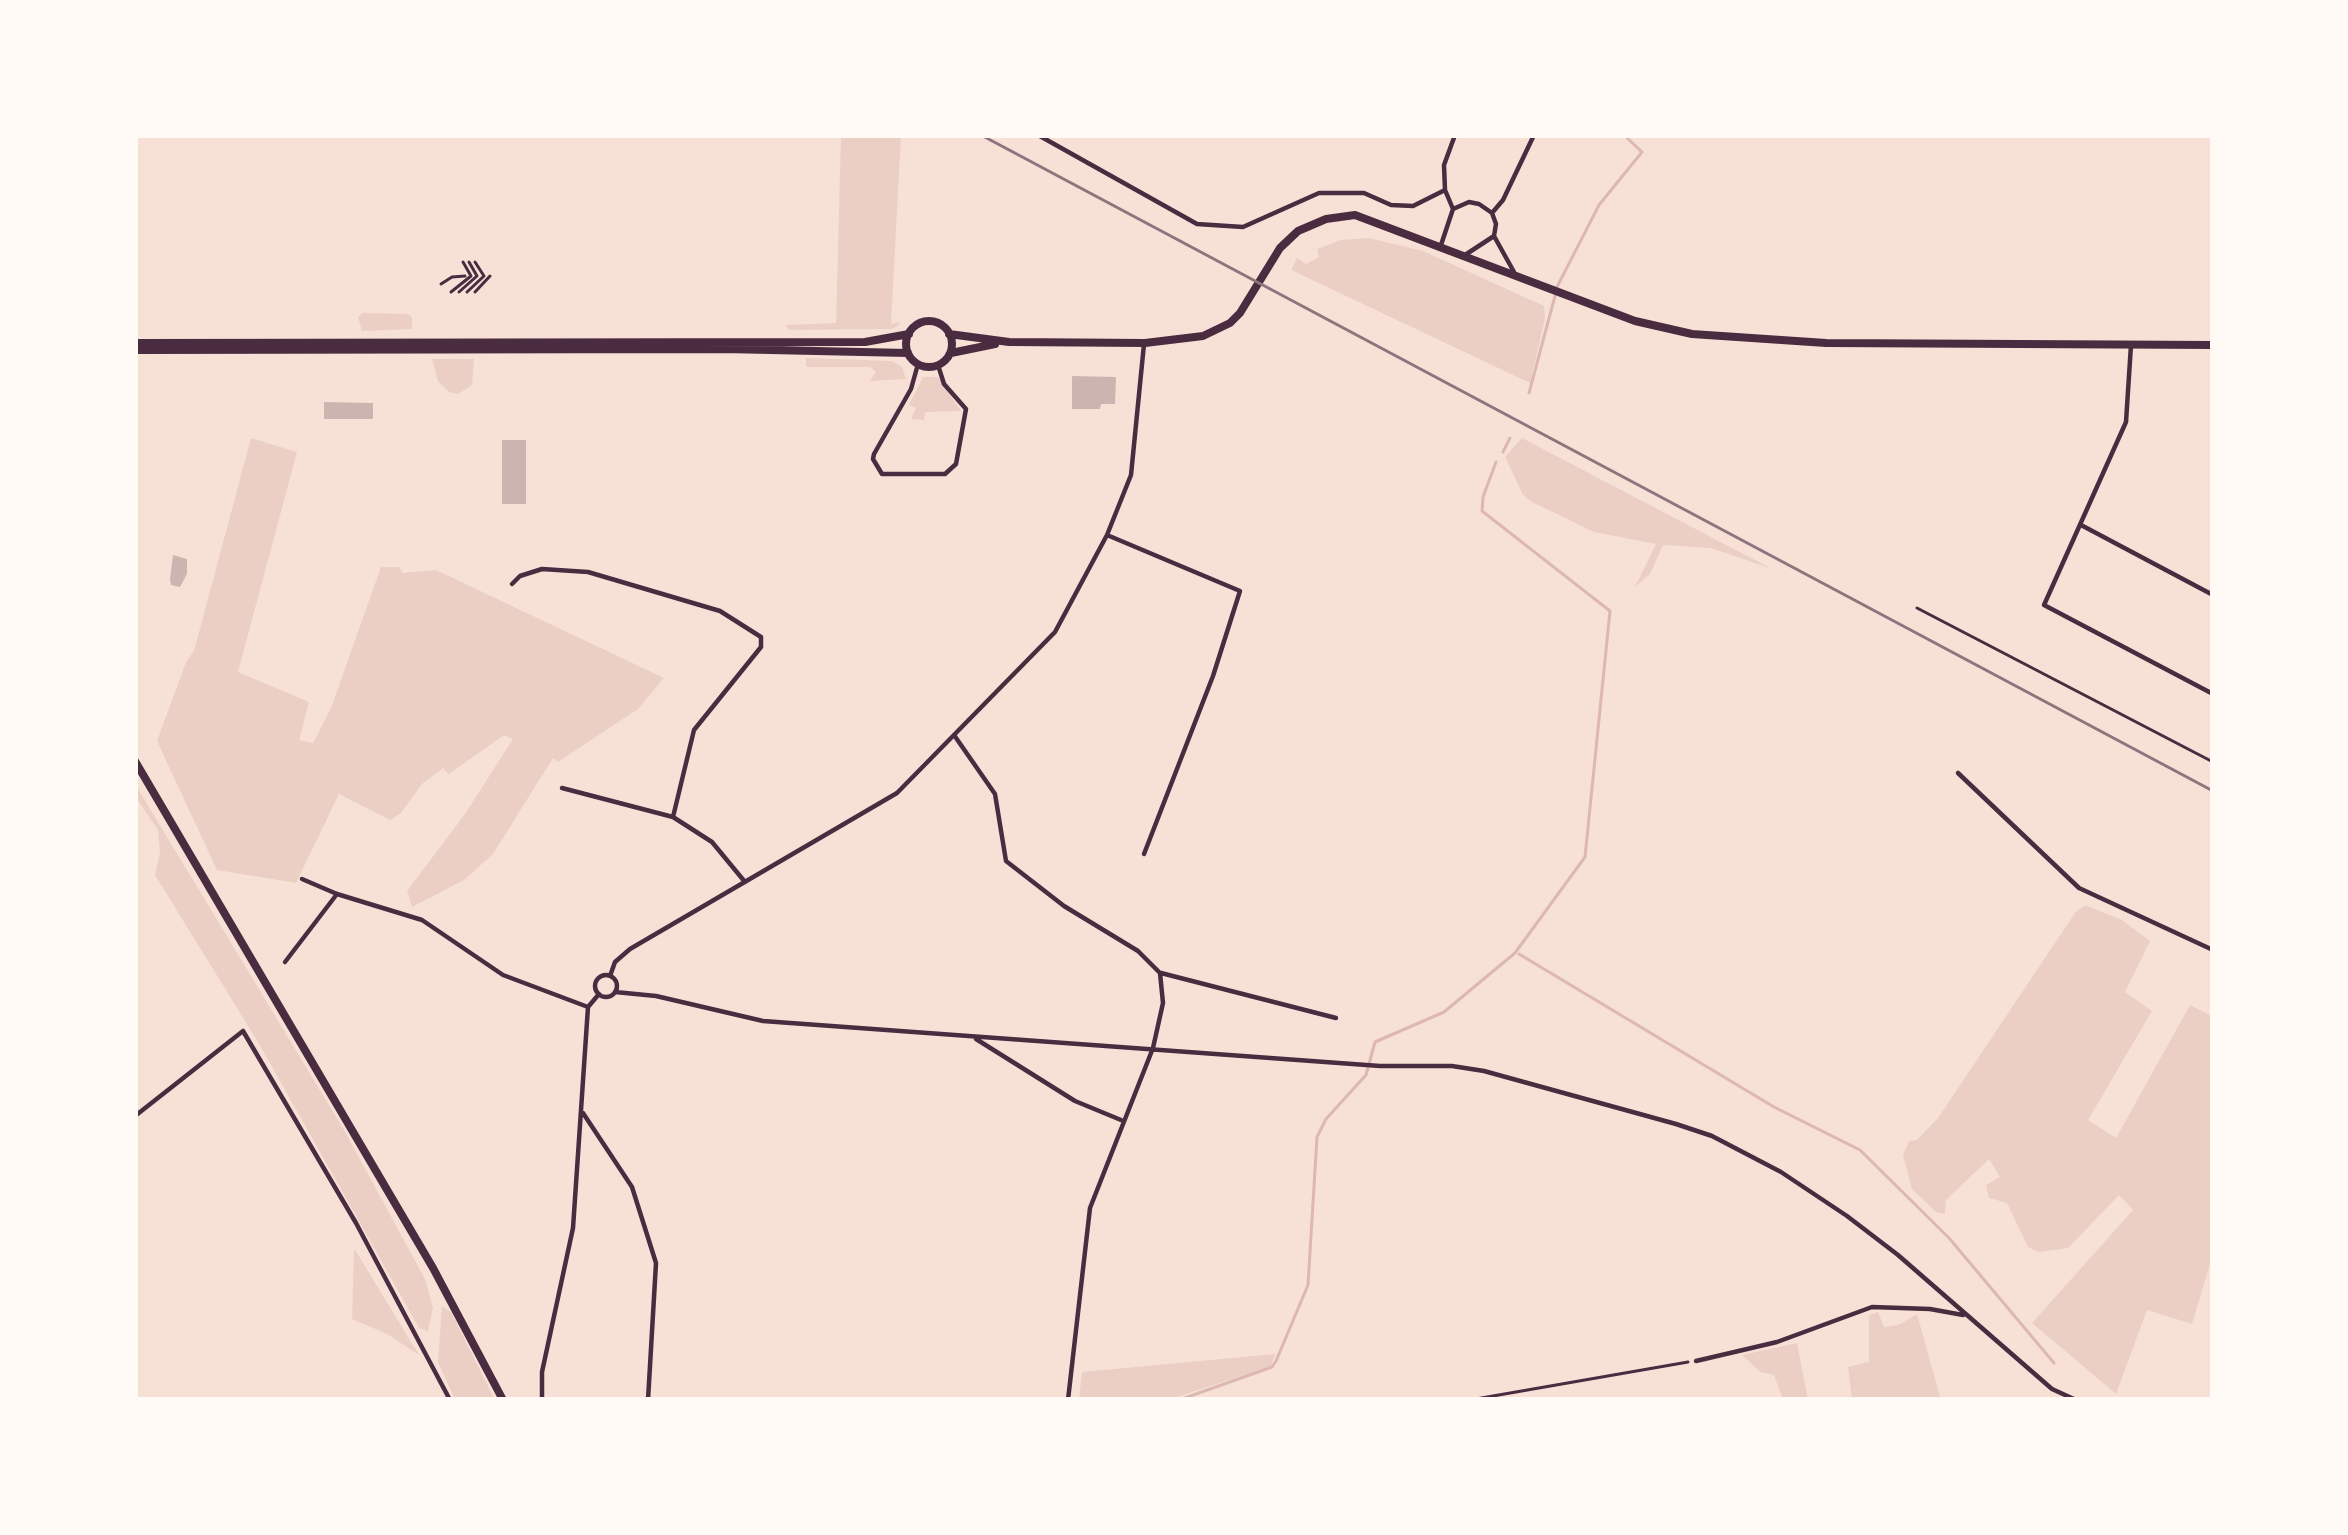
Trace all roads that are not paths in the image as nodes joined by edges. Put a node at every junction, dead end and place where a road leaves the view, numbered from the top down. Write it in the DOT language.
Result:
graph roads {
  1 [pos="1038,135"];
  2 [pos="1455,135"];
  3 [pos="1534,135"];
  4 [pos="1444,190"];
  5 [pos="1453,209"];
  6 [pos="1492,213"];
  7 [pos="1494,236"];
  8 [pos="1441,244"];
  9 [pos="1465,255"];
  10 [pos="477,276"];
  11 [pos="1517,276"];
  12 [pos="442,284"];
  13 [pos="451,292"];
  14 [pos="459,292"];
  15 [pos="467,292"];
  16 [pos="475,292"];
  17 [pos="908,334"];
  18 [pos="949,334"];
  19 [pos="1009,342"];
  20 [pos="1144,343"];
  21 [pos="2131,344"];
  22 [pos="2213,345"];
  23 [pos="135,346"];
  24 [pos="908,353"];
  25 [pos="950,354"];
  26 [pos="918,364"];
  27 [pos="938,365"];
  28 [pos="2081,525"];
  29 [pos="1107,535"];
  30 [pos="512,584"];
  31 [pos="2213,595"];
  32 [pos="2213,682"];
  33 [pos="2211,693"];
  34 [pos="954,735"];
  35 [pos="136,764"];
  36 [pos="1958,773"];
  37 [pos="562,788"];
  38 [pos="673,817"];
  39 [pos="1144,854"];
  40 [pos="302,879"];
  41 [pos="746,882"];
  42 [pos="337,894"];
  43 [pos="2213,950"];
  44 [pos="285,962"];
  45 [pos="1160,973"];
  46 [pos="610,976"];
  47 [pos="615,992"];
  48 [pos="598,994"];
  49 [pos="588,1007"];
  50 [pos="1336,1018"];
  51 [pos="972,1036"];
  52 [pos="1153,1048"];
  53 [pos="581,1111"];
  54 [pos="135,1115"];
  55 [pos="1121,1120"];
  56 [pos="1963,1315"];
  57 [pos="1696,1361"];
  58 [pos="450,1400"];
  59 [pos="503,1400"];
  60 [pos="542,1400"];
  61 [pos="649,1400"];
  62 [pos="1068,1400"];
  63 [pos="2076,1400"];
  1 -- 4 [label="street"];
  2 -- 4 [label="street"];
  3 -- 6 [label="street"];
  4 -- 5 [label="street"];
  5 -- 6 [label="street"];
  5 -- 8 [label="street"];
  6 -- 7 [label="street"];
  7 -- 9 [label="street"];
  7 -- 11 [label="street"];
  8 -- 9 [label="main road"];
  8 -- 20 [label="main road"];
  9 -- 11 [label="main road"];
  10 -- 10 [label="lane"];
  10 -- 12 [label="lane"];
  10 -- 13 [label="lane"];
  10 -- 14 [label="lane"];
  10 -- 15 [label="lane"];
  10 -- 16 [label="lane"];
  11 -- 21 [label="main road"];
  17 -- 18 [label="main road"];
  17 -- 23 [label="main road"];
  17 -- 24 [label="main road"];
  18 -- 19 [label="main road"];
  18 -- 25 [label="main road"];
  19 -- 20 [label="main road"];
  19 -- 25 [label="main road"];
  20 -- 29 [label="street"];
  21 -- 22 [label="main road"];
  21 -- 28 [label="street"];
  23 -- 24 [label="main road"];
  24 -- 26 [label="main road"];
  25 -- 27 [label="main road"];
  26 -- 27 [label="main road"];
  26 -- 27 [label="street"];
  28 -- 31 [label="street"];
  28 -- 33 [label="street"];
  29 -- 34 [label="street"];
  29 -- 39 [label="street"];
  30 -- 38 [label="street"];
  32 -- 33 [label="street"];
  34 -- 41 [label="street"];
  34 -- 45 [label="street"];
  35 -- 59 [label="main road"];
  36 -- 43 [label="street"];
  37 -- 38 [label="street"];
  38 -- 41 [label="street"];
  40 -- 42 [label="street"];
  41 -- 46 [label="street"];
  42 -- 44 [label="street"];
  42 -- 49 [label="street"];
  45 -- 50 [label="street"];
  45 -- 52 [label="street"];
  46 -- 47 [label="street"];
  46 -- 48 [label="street"];
  47 -- 48 [label="street"];
  47 -- 51 [label="street"];
  48 -- 49 [label="street"];
  49 -- 53 [label="street"];
  51 -- 52 [label="street"];
  51 -- 55 [label="street"];
  52 -- 55 [label="street"];
  52 -- 56 [label="street"];
  53 -- 60 [label="street"];
  53 -- 61 [label="street"];
  54 -- 58 [label="street"];
  55 -- 62 [label="street"];
  56 -- 57 [label="street"];
  56 -- 63 [label="street"];
}
